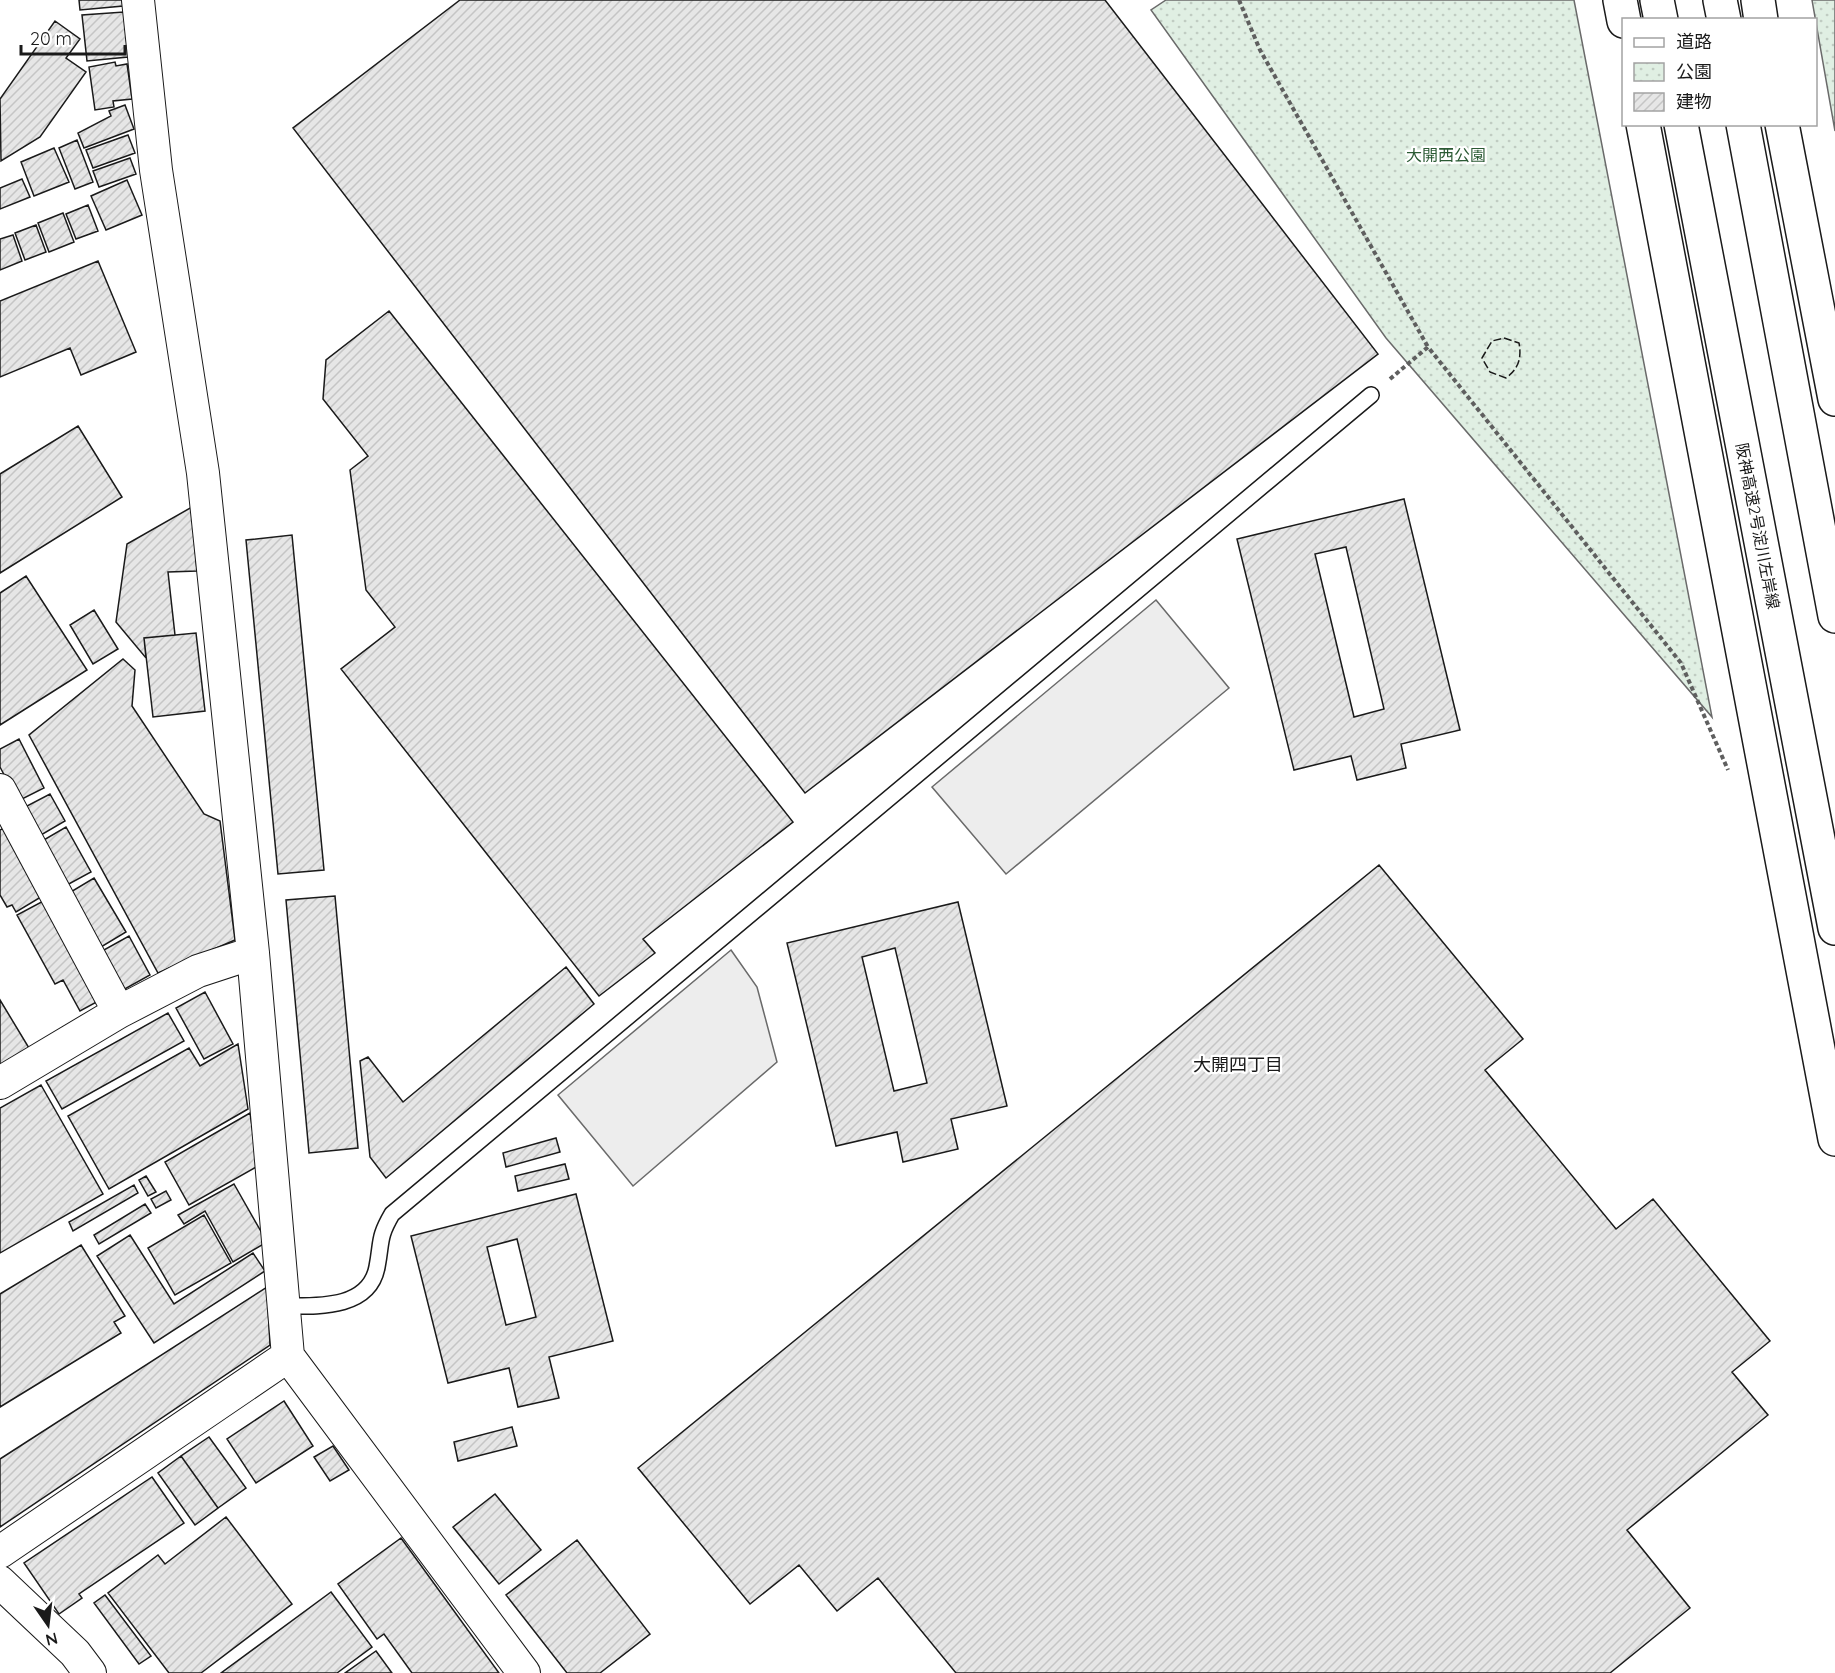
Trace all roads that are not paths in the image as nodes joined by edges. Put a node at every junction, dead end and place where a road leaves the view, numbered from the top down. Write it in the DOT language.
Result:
graph roads {
  1 [pos="138,0"];
  2 [pos="1620,0"];
  3 [pos="1657,0"];
  4 [pos="1720,0"];
  5 [pos="1758,0"];
  6 [pos="1623,18"];
  7 [pos="1661,18"];
  8 [pos="1724,18"];
  9 [pos="1761,18"];
  10 [pos="1643,126"];
  11 [pos="1681,126"];
  12 [pos="1743,126"];
  13 [pos="1782,126"];
  14 [pos="1371,395"];
  15 [pos="1835,399"];
  16 [pos="1835,616"];
  17 [pos="0,789"];
  18 [pos="1835,928"];
  19 [pos="252,952"];
  20 [pos="119,1012"];
  21 [pos="0,1083"];
  22 [pos="1835,1139"];
  23 [pos="283,1306"];
  24 [pos="288,1356"];
  25 [pos="0,1552"];
  26 [pos="0,1582"];
  27 [pos="90,1673"];
  28 [pos="524,1673"];
  1 -- 19 [label="street"];
  2 -- 6 [label="main road"];
  3 -- 7 [label="main road"];
  4 -- 8 [label="main road"];
  5 -- 9 [label="main road"];
  10 -- 22 [label="main road"];
  11 -- 18 [label="main road, 阪神高速2号淀川左岸線"];
  12 -- 16 [label="main road"];
  13 -- 15 [label="main road"];
  14 -- 23 [label="lane"];
  17 -- 20 [label="street"];
  19 -- 20 [label="street"];
  19 -- 23 [label="street"];
  20 -- 21 [label="street"];
  23 -- 24 [label="street"];
  24 -- 25 [label="street"];
  24 -- 28 [label="street"];
  26 -- 27 [label="street"];
}
